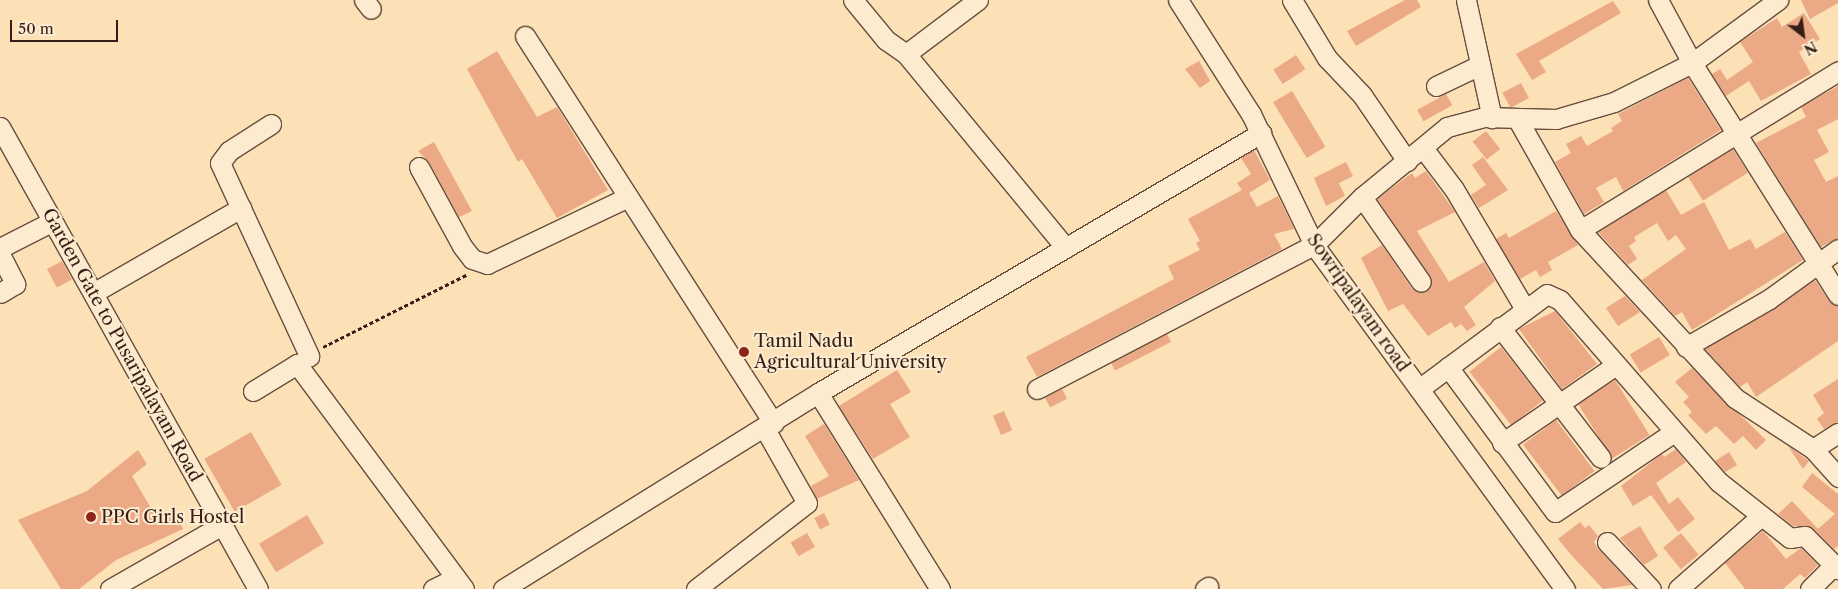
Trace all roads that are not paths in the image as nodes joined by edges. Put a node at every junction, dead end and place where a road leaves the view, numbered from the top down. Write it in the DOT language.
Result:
graph roads {
  1 [pos="853,0"];
  2 [pos="978,0"];
  3 [pos="1178,0"];
  4 [pos="1292,0"];
  5 [pos="1466,0"];
  6 [pos="1658,0"];
  7 [pos="1778,0"];
  8 [pos="525,36"];
  9 [pos="906,54"];
  10 [pos="1692,63"];
  11 [pos="1480,65"];
  12 [pos="1838,71"];
  13 [pos="1436,86"];
  14 [pos="1492,118"];
  15 [pos="1518,120"];
  16 [pos="271,124"];
  17 [pos="0,127"];
  18 [pos="1736,130"];
  19 [pos="1261,133"];
  20 [pos="1423,148"];
  21 [pos="1407,161"];
  22 [pos="419,167"];
  23 [pos="628,197"];
  24 [pos="1362,197"];
  25 [pos="241,208"];
  26 [pos="53,221"];
  27 [pos="1580,230"];
  28 [pos="1314,245"];
  29 [pos="0,248"];
  30 [pos="1066,248"];
  31 [pos="1838,249"];
  32 [pos="0,254"];
  33 [pos="1817,263"];
  34 [pos="1420,282"];
  35 [pos="0,293"];
  36 [pos="94,293"];
  37 [pos="1838,295"];
  38 [pos="1525,308"];
  39 [pos="1500,327"];
  40 [pos="1686,347"];
  41 [pos="309,356"];
  42 [pos="1616,365"];
  43 [pos="1448,367"];
  44 [pos="1037,389"];
  45 [pos="1419,389"];
  46 [pos="253,391"];
  47 [pos="818,393"];
  48 [pos="1560,406"];
  49 [pos="769,426"];
  50 [pos="1674,432"];
  51 [pos="1838,433"];
  52 [pos="1502,443"];
  53 [pos="1813,448"];
  54 [pos="1601,458"];
  55 [pos="1838,477"];
  56 [pos="1760,517"];
  57 [pos="222,525"];
  58 [pos="1607,542"];
  59 [pos="1836,567"];
  60 [pos="460,583"];
  61 [pos="110,589"];
  62 [pos="258,589"];
  63 [pos="433,589"];
  64 [pos="503,589"];
  65 [pos="696,589"];
  66 [pos="940,589"];
  67 [pos="1565,589"];
  68 [pos="1651,589"];
  69 [pos="1678,589"];
  70 [pos="1810,589"];
  1 -- 9 [label="street"];
  2 -- 9 [label="street"];
  3 -- 19 [label="street, Sowripalayam road"];
  4 -- 21 [label="street"];
  5 -- 11 [label="street"];
  6 -- 10 [label="street"];
  7 -- 10 [label="street"];
  8 -- 23 [label="street"];
  9 -- 30 [label="street"];
  10 -- 15 [label="street"];
  10 -- 18 [label="street"];
  11 -- 13 [label="street"];
  11 -- 14 [label="street"];
  12 -- 18 [label="street"];
  14 -- 15 [label="street"];
  14 -- 20 [label="street"];
  15 -- 27 [label="street"];
  16 -- 25 [label="street"];
  17 -- 26 [label="street, Garden Gate to Pusaripalayam Road"];
  18 -- 27 [label="street"];
  18 -- 33 [label="street"];
  19 -- 28 [label="street, Sowripalayam road"];
  19 -- 30 [label="street"];
  20 -- 21 [label="street"];
  20 -- 38 [label="street"];
  21 -- 24 [label="street"];
  22 -- 23 [label="street"];
  23 -- 49 [label="street"];
  24 -- 28 [label="street"];
  24 -- 34 [label="street"];
  25 -- 36 [label="street"];
  25 -- 41 [label="street"];
  26 -- 29 [label="street"];
  26 -- 36 [label="street, Garden Gate to Pusaripalayam Road"];
  27 -- 40 [label="street"];
  28 -- 44 [label="street"];
  28 -- 45 [label="street, Sowripalayam road"];
  30 -- 47 [label="street"];
  31 -- 33 [label="street"];
  32 -- 35 [label="street"];
  33 -- 37 [label="street"];
  33 -- 40 [label="street"];
  36 -- 57 [label="street, Garden Gate to Pusaripalayam Road"];
  38 -- 39 [label="street"];
  38 -- 42 [label="street"];
  39 -- 43 [label="street"];
  39 -- 48 [label="street"];
  40 -- 53 [label="street"];
  42 -- 48 [label="street"];
  42 -- 50 [label="street"];
  43 -- 45 [label="street"];
  43 -- 52 [label="street"];
  45 -- 67 [label="street, Sowripalayam road"];
  46 -- 60 [label="street"];
  47 -- 49 [label="street"];
  47 -- 66 [label="street"];
  48 -- 52 [label="street"];
  48 -- 54 [label="street"];
  49 -- 64 [label="street"];
  49 -- 65 [label="street"];
  50 -- 52 [label="street"];
  50 -- 56 [label="street"];
  51 -- 53 [label="street"];
  53 -- 55 [label="street"];
  56 -- 59 [label="street"];
  56 -- 69 [label="street"];
  57 -- 61 [label="street"];
  57 -- 62 [label="street, Garden Gate to Pusaripalayam Road"];
  58 -- 68 [label="street"];
  59 -- 70 [label="street"];
  60 -- 63 [label="street"];
}
